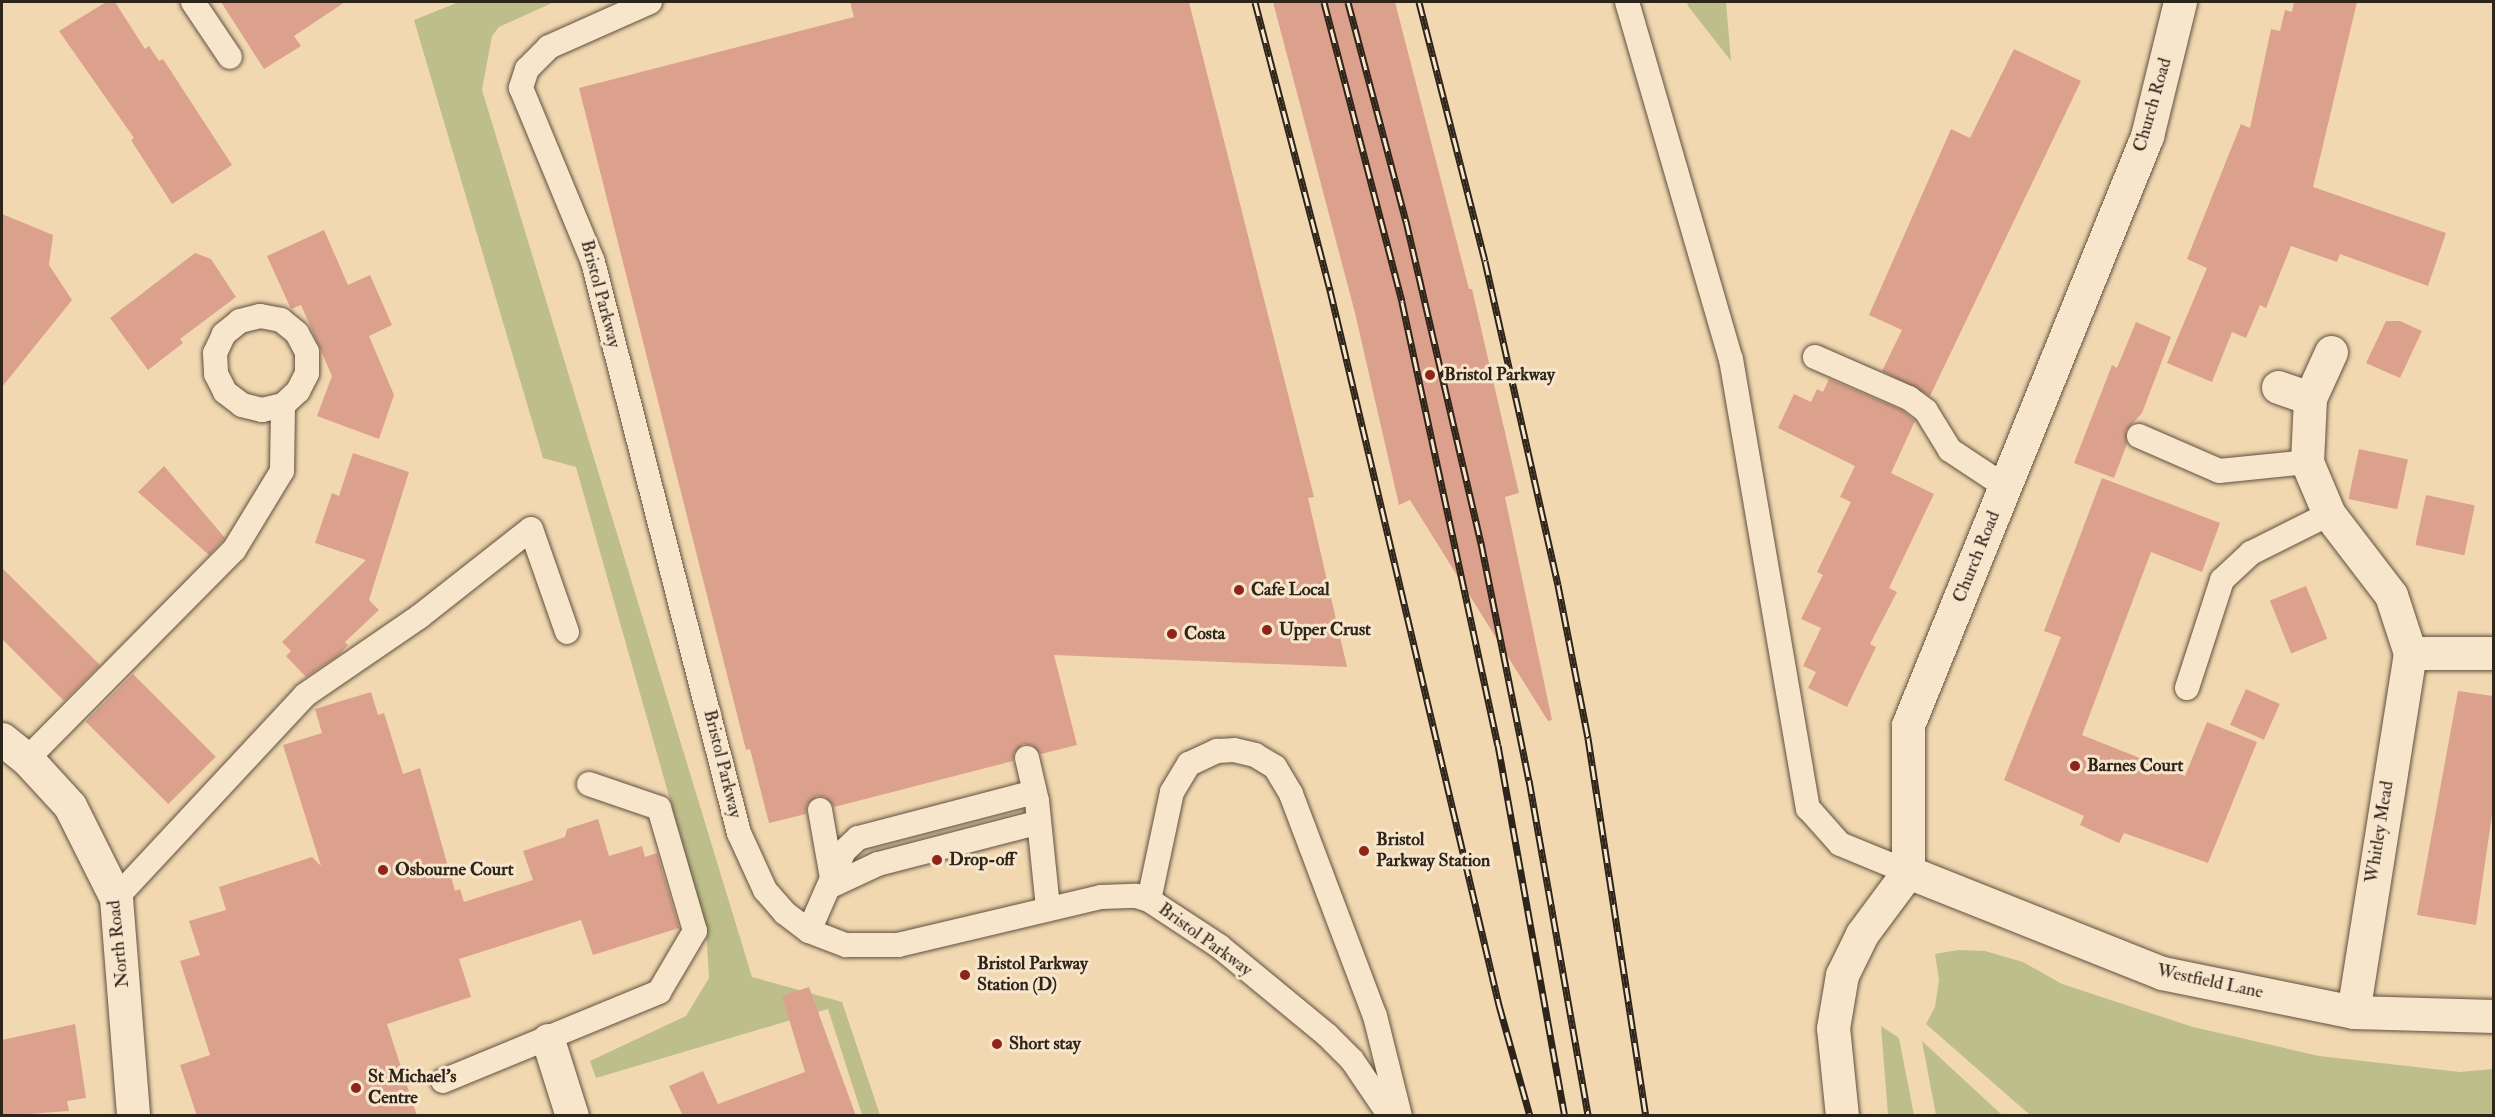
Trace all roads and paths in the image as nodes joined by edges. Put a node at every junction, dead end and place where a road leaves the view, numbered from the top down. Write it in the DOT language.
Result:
graph roads {
  1 [pos="194,2"];
  2 [pos="650,2"];
  3 [pos="1627,2"];
  4 [pos="2180,2"];
  5 [pos="230,57"];
  6 [pos="2331,352"];
  7 [pos="1815,357"];
  8 [pos="2278,387"];
  9 [pos="2310,398"];
  10 [pos="282,405"];
  11 [pos="2139,436"];
  12 [pos="2307,462"];
  13 [pos="2006,487"];
  14 [pos="2329,514"];
  15 [pos="567,632"];
  16 [pos="2410,653"];
  17 [pos="2493,653"];
  18 [pos="2187,688"];
  19 [pos="2,739"];
  20 [pos="1026,758"];
  21 [pos="27,759"];
  22 [pos="589,784"];
  23 [pos="1034,792"];
  24 [pos="820,810"];
  25 [pos="1036,823"];
  26 [pos="1908,872"];
  27 [pos="831,886"];
  28 [pos="116,898"];
  29 [pos="1149,900"];
  30 [pos="1048,908"];
  31 [pos="809,931"];
  32 [pos="2353,1012"];
  33 [pos="2493,1016"];
  34 [pos="548,1040"];
  35 [pos="443,1081"];
  36 [pos="133,1116"];
  37 [pos="572,1116"];
  38 [pos="1390,1116"];
  39 [pos="1400,1116"];
  40 [pos="1842,1116"];
  1 -- 5 [label="lane"];
  2 -- 31 [label="lane, Bristol Parkway"];
  3 -- 26 [label="lane"];
  4 -- 13 [label="street, Church Road"];
  6 -- 9 [label="street, Whitley Mead"];
  7 -- 13 [label="lane"];
  8 -- 9 [label="street"];
  9 -- 12 [label="street, Whitley Mead"];
  10 -- 21 [label="lane"];
  11 -- 12 [label="lane"];
  12 -- 14 [label="street, Whitley Mead"];
  13 -- 26 [label="street, Church Road"];
  14 -- 16 [label="street, Whitley Mead"];
  14 -- 18 [label="lane"];
  15 -- 28 [label="lane"];
  16 -- 17 [label="street"];
  16 -- 32 [label="street, Whitley Mead"];
  19 -- 21 [label="street, North Road"];
  20 -- 23 [label="lane"];
  21 -- 28 [label="street, North Road"];
  22 -- 34 [label="lane"];
  23 -- 25 [label="lane"];
  23 -- 27 [label="lane"];
  24 -- 27 [label="lane"];
  25 -- 27 [label="lane"];
  25 -- 30 [label="lane"];
  26 -- 32 [label="street, Westfield Lane"];
  26 -- 40 [label="street"];
  27 -- 31 [label="lane"];
  28 -- 36 [label="street, North Road"];
  29 -- 30 [label="lane, Bristol Parkway"];
  29 -- 38 [label="lane, Bristol Parkway"];
  29 -- 39 [label="lane"];
  30 -- 31 [label="lane, Bristol Parkway"];
  32 -- 33 [label="street, Westfield Lane"];
  34 -- 35 [label="lane"];
  34 -- 37 [label="street"];
}
